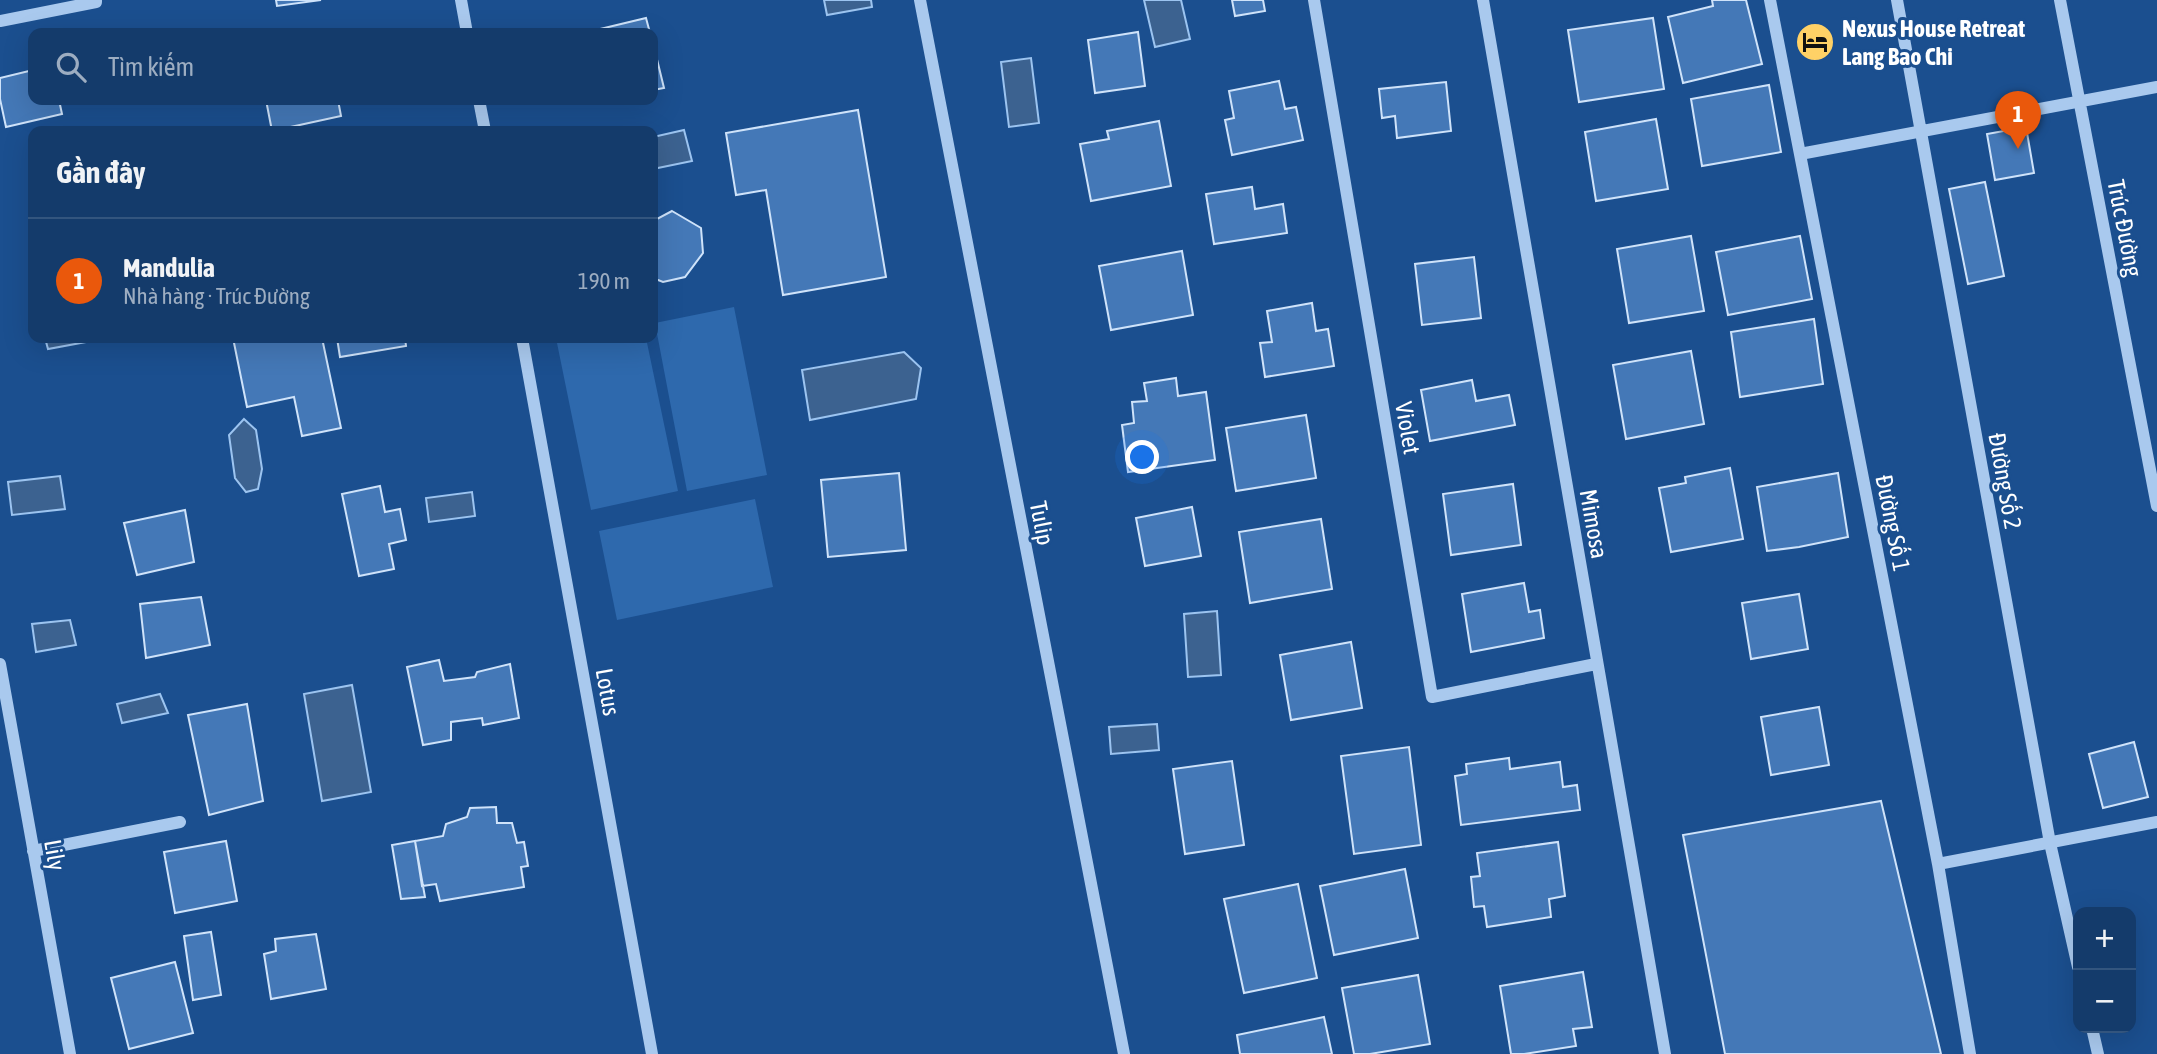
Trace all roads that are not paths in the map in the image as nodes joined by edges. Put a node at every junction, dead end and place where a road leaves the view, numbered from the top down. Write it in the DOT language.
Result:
graph roads {
  1 [pos="96,0"];
  2 [pos="461,0"];
  3 [pos="919,0"];
  4 [pos="1314,0"];
  5 [pos="1483,0"];
  6 [pos="1770,0"];
  7 [pos="1897,0"];
  8 [pos="2060,0"];
  9 [pos="0,21"];
  10 [pos="466,28"];
  11 [pos="2157,87"];
  12 [pos="2080,102"];
  13 [pos="480,105"];
  14 [pos="484,126"];
  15 [pos="1921,132"];
  16 [pos="1800,154"];
  17 [pos="523,343"];
  18 [pos="2157,506"];
  19 [pos="0,664"];
  20 [pos="1596,664"];
  21 [pos="6,733"];
  22 [pos="180,822"];
  23 [pos="2157,822"];
  24 [pos="2050,843"];
  25 [pos="33,851"];
  26 [pos="1938,864"];
  27 [pos="2073,945"];
  28 [pos="2093,1033"];
  29 [pos="70,1054"];
  30 [pos="652,1054"];
  31 [pos="1124,1054"];
  32 [pos="1665,1054"];
  33 [pos="1970,1054"];
  34 [pos="2098,1054"];
  1 -- 9 [label="street"];
  2 -- 10 [label="street"];
  3 -- 31 [label="street, Tulip"];
  4 -- 20 [label="street, Violet"];
  5 -- 20 [label="street, Mimosa"];
  6 -- 16 [label="street, Đường Số 1"];
  7 -- 15 [label="street, Đường Số 2"];
  8 -- 12 [label="street, Trúc Đường"];
  11 -- 12 [label="street"];
  12 -- 15 [label="street"];
  12 -- 18 [label="street, Trúc Đường"];
  13 -- 14 [label="street"];
  15 -- 16 [label="street"];
  15 -- 24 [label="street, Đường Số 2"];
  16 -- 26 [label="street, Đường Số 1"];
  17 -- 30 [label="street, Lotus"];
  19 -- 21 [label="street, Lily"];
  20 -- 32 [label="street, Mimosa"];
  21 -- 25 [label="street, Lily"];
  22 -- 25 [label="street"];
  23 -- 24 [label="street"];
  24 -- 26 [label="street"];
  24 -- 27 [label="street, Đường Số 2"];
  25 -- 29 [label="street, Lily"];
  26 -- 33 [label="street, Đường Số 1"];
  28 -- 34 [label="street"];
}
